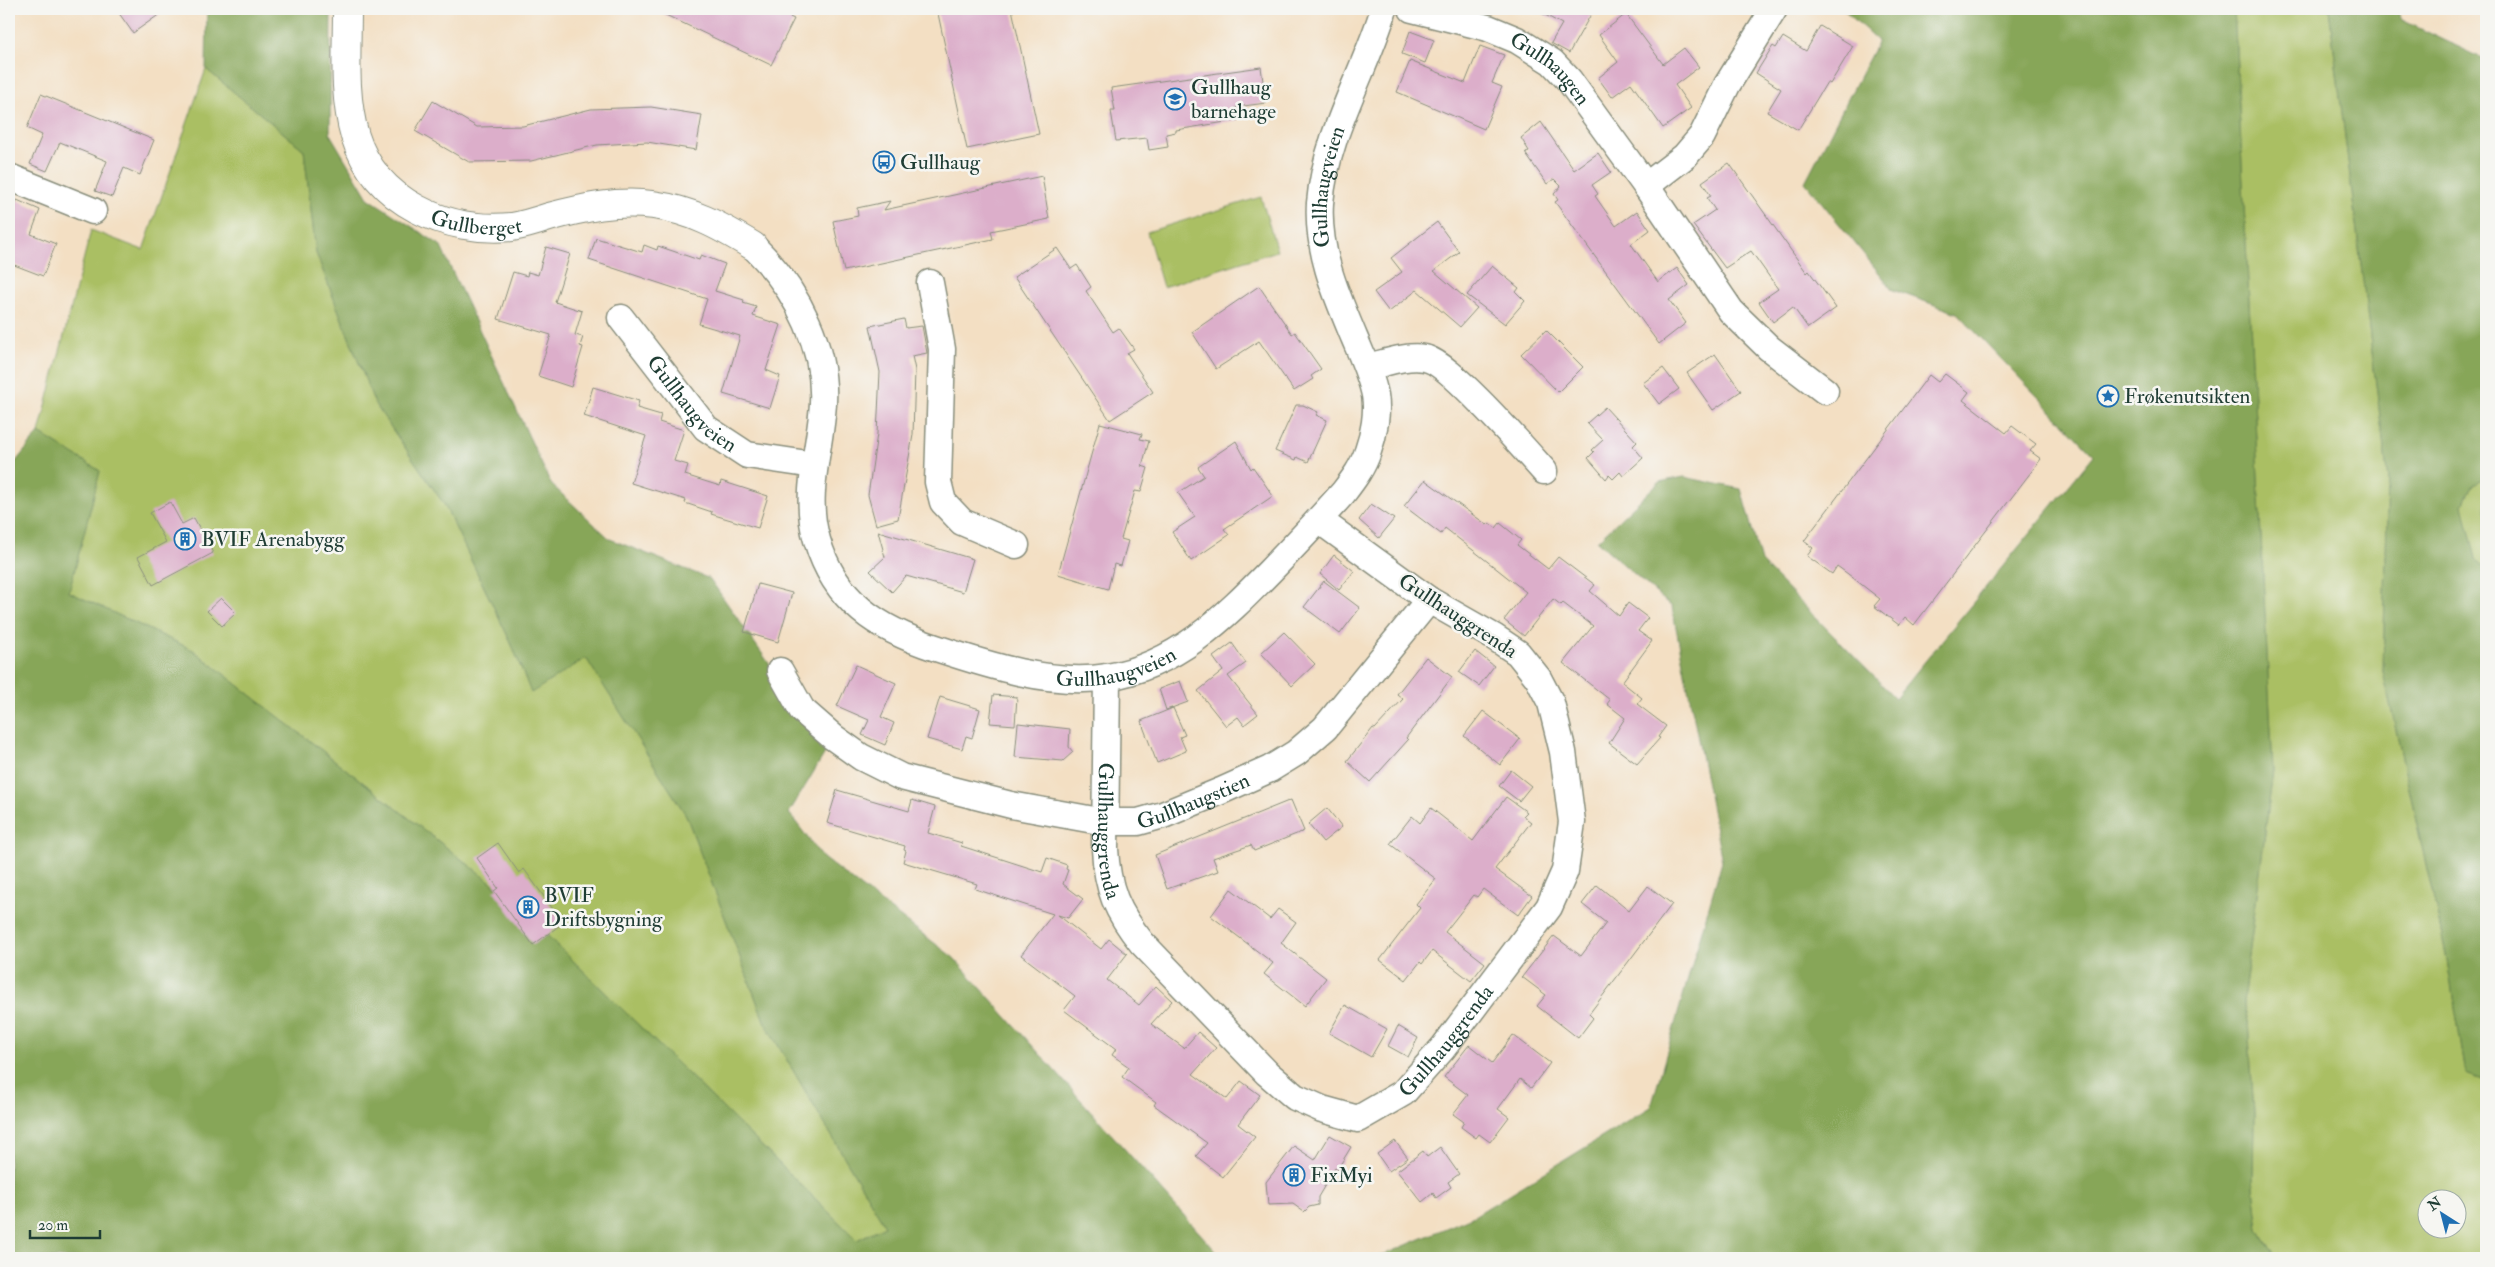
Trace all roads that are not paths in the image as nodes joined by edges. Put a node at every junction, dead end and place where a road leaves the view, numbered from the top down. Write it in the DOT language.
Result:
graph roads {
  1 [pos="347,9"];
  2 [pos="1384,9"];
  3 [pos="1412,9"];
  4 [pos="1774,9"];
  5 [pos="9,177"];
  6 [pos="1646,186"];
  7 [pos="93,211"];
  8 [pos="753,246"];
  9 [pos="930,283"];
  10 [pos="621,318"];
  11 [pos="1367,367"];
  12 [pos="1825,391"];
  13 [pos="814,465"];
  14 [pos="1544,471"];
  15 [pos="1319,520"];
  16 [pos="1016,545"];
  17 [pos="1429,600"];
  18 [pos="780,671"];
  19 [pos="1107,677"];
  20 [pos="1105,822"];
  1 -- 8 [label="street, Gullberget"];
  2 -- 11 [label="street, Gullhaugveien"];
  3 -- 6 [label="street, Gullhaugen"];
  4 -- 6 [label="street"];
  5 -- 7 [label="street"];
  6 -- 12 [label="street, Gullhaugen"];
  8 -- 13 [label="street, Gullhaugveien"];
  9 -- 16 [label="street"];
  10 -- 13 [label="street, Gullhaugveien"];
  11 -- 14 [label="street"];
  11 -- 15 [label="street, Gullhaugveien"];
  13 -- 19 [label="street, Gullhaugveien"];
  15 -- 17 [label="street, Gullhauggrenda"];
  15 -- 19 [label="street, Gullhaugveien"];
  17 -- 20 [label="street, Gullhaugstien"];
  17 -- 20 [label="street, Gullhauggrenda"];
  18 -- 20 [label="street, Gullhaugstien"];
  19 -- 20 [label="street, Gullhauggrenda"];
}
